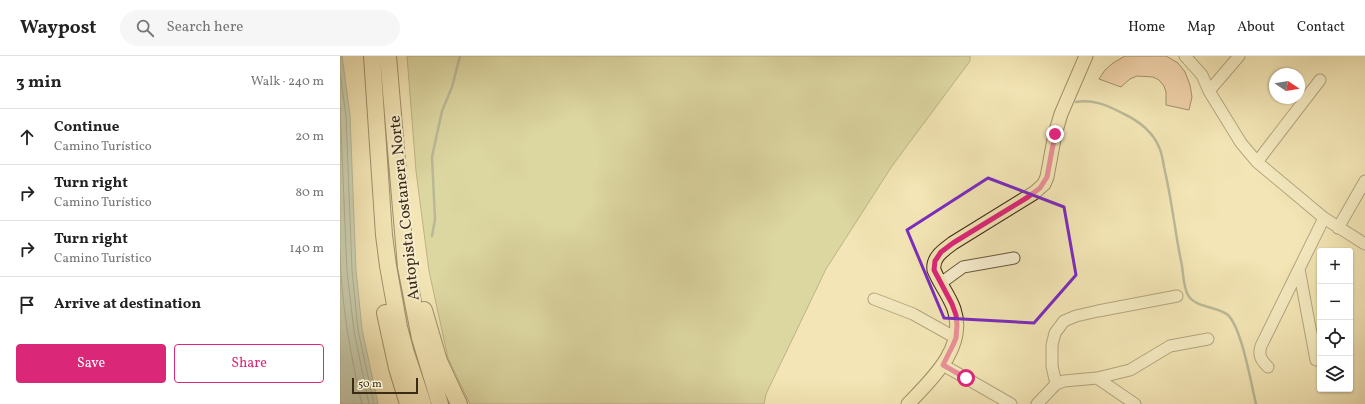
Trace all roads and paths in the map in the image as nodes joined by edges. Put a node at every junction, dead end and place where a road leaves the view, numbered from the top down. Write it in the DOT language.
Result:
graph roads {
  1 [pos="372,56"];
  2 [pos="388,56"];
  3 [pos="1186,56"];
  4 [pos="1239,56"];
  5 [pos="1086,57"];
  6 [pos="1320,80"];
  7 [pos="1209,91"];
  8 [pos="1257,162"];
  9 [pos="1365,180"];
  10 [pos="382,204"];
  11 [pos="400,204"];
  12 [pos="1324,218"];
  13 [pos="1338,228"];
  14 [pos="1365,244"];
  15 [pos="1014,258"];
  16 [pos="1299,269"];
  17 [pos="941,283"];
  18 [pos="1177,296"];
  19 [pos="874,299"];
  20 [pos="956,338"];
  21 [pos="1208,339"];
  22 [pos="1316,360"];
  23 [pos="943,365"];
  24 [pos="1268,367"];
  25 [pos="1097,378"];
  26 [pos="1056,384"];
  27 [pos="408,404"];
  28 [pos="423,404"];
  29 [pos="440,404"];
  30 [pos="459,404"];
  31 [pos="908,404"];
  32 [pos="1011,404"];
  33 [pos="1037,404"];
  34 [pos="1135,404"];
  1 -- 10 [label="highway, Autopista Costanera Norte"];
  2 -- 11 [label="highway, Autopista Costanera Norte"];
  3 -- 7 [label="street"];
  4 -- 7 [label="street"];
  5 -- 17 [label="main road"];
  6 -- 8 [label="street"];
  7 -- 8 [label="street"];
  8 -- 12 [label="street"];
  9 -- 13 [label="street"];
  10 -- 27 [label="highway"];
  10 -- 28 [label="highway, Autopista Costanera Norte"];
  11 -- 29 [label="highway, Autopista Costanera Norte"];
  11 -- 30 [label="highway"];
  12 -- 13 [label="street"];
  12 -- 16 [label="street"];
  13 -- 14 [label="street"];
  15 -- 17 [label="street"];
  16 -- 22 [label="street"];
  16 -- 24 [label="street"];
  17 -- 20 [label="main road"];
  18 -- 26 [label="street"];
  19 -- 20 [label="street"];
  20 -- 23 [label="main road"];
  21 -- 25 [label="street"];
  23 -- 31 [label="main road"];
  23 -- 32 [label="street"];
  25 -- 26 [label="street"];
  25 -- 34 [label="street"];
  26 -- 33 [label="street"];
}
